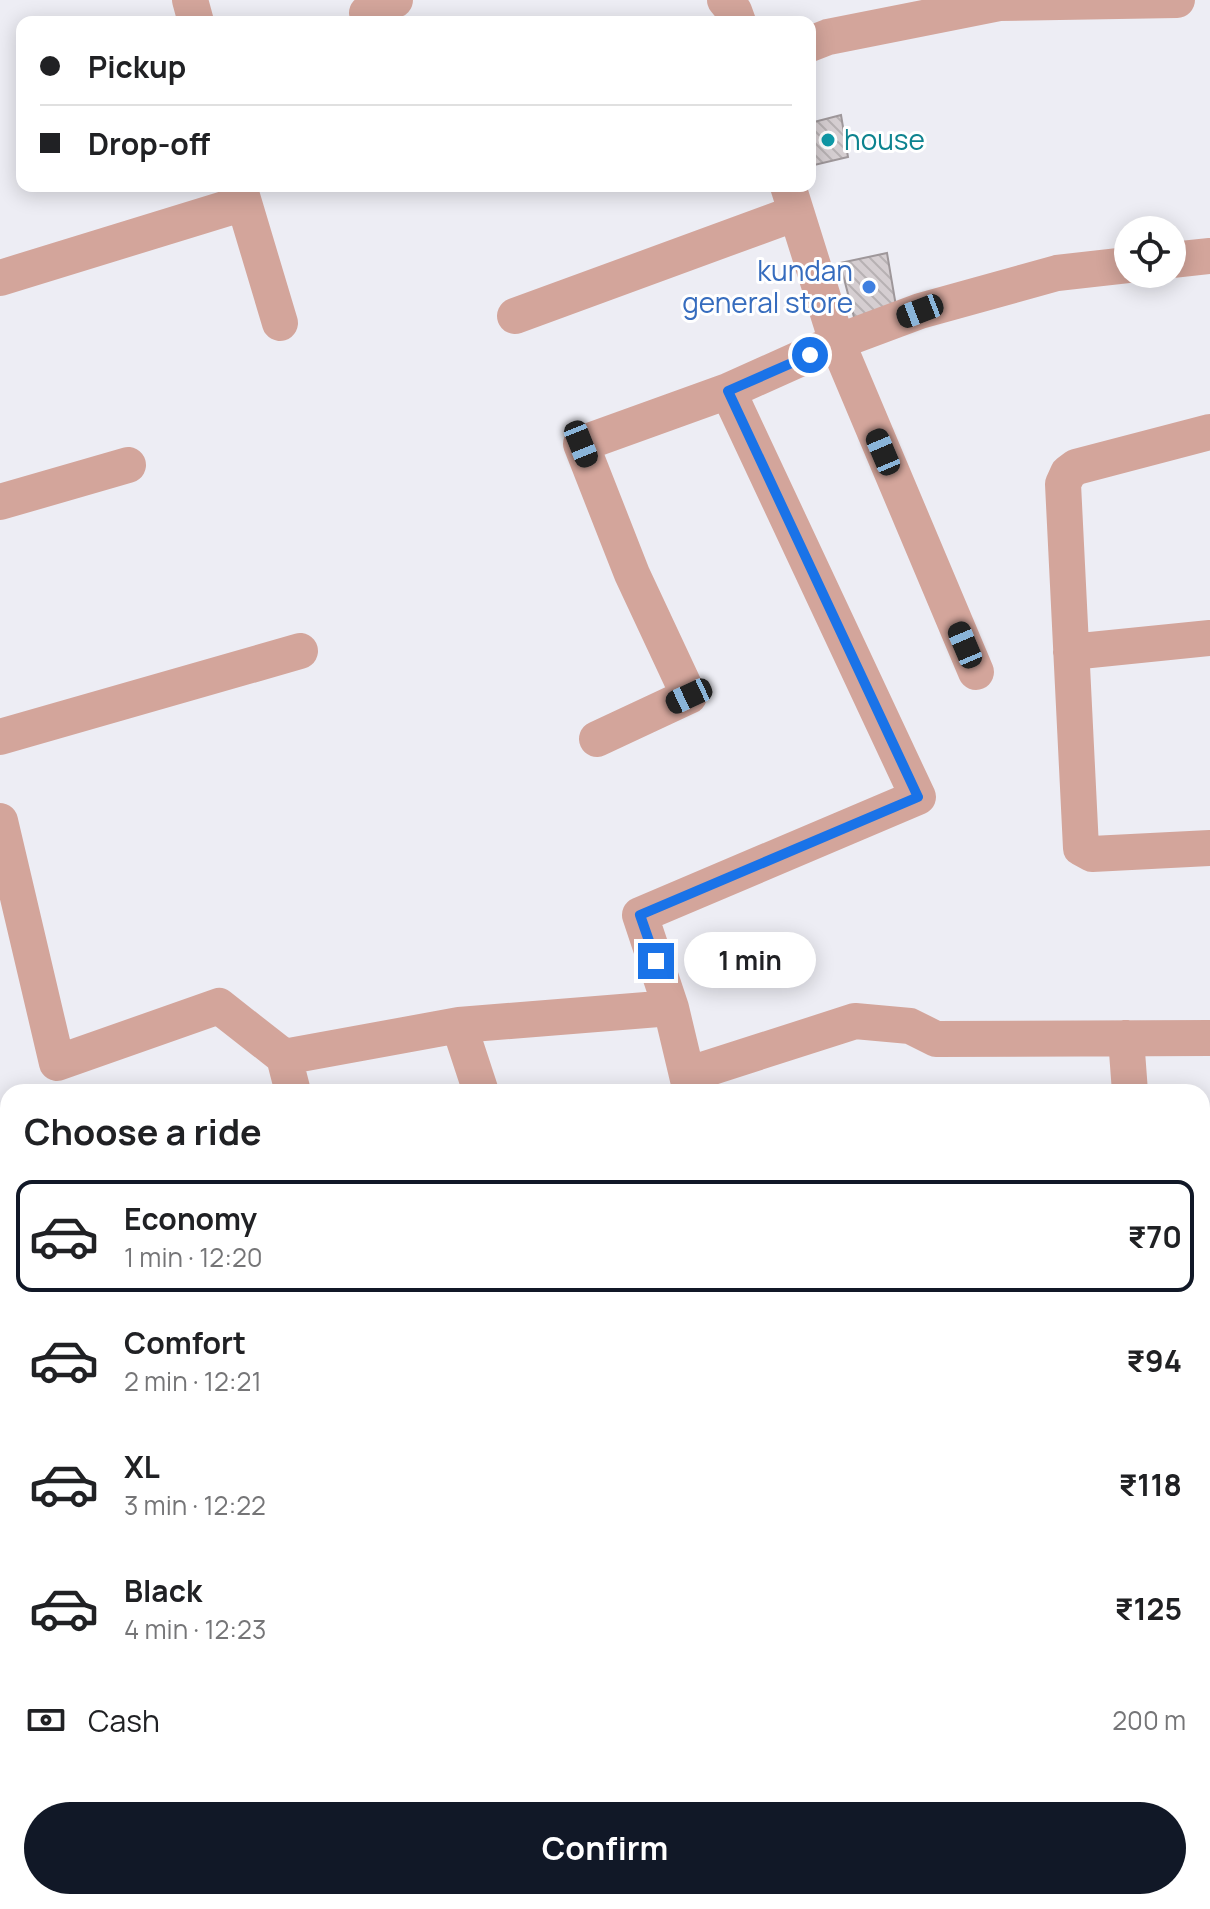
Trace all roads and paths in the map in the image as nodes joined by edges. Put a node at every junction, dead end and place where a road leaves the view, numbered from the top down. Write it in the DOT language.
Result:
graph roads {
  1 [pos="1177,0"];
  2 [pos="1063,1"];
  3 [pos="939,7"];
  4 [pos="816,42"];
  5 [pos="242,194"];
  6 [pos="792,200"];
  7 [pos="1210,256"];
  8 [pos="1186,259"];
  9 [pos="1114,267"];
  10 [pos="0,278"];
  11 [pos="515,316"];
  12 [pos="280,323"];
  13 [pos="837,342"];
  14 [pos="728,391"];
  15 [pos="1210,432"];
  16 [pos="128,465"];
  17 [pos="0,502"];
  18 [pos="1210,638"];
  19 [pos="300,651"];
  20 [pos="1071,652"];
  21 [pos="976,672"];
  22 [pos="0,737"];
  23 [pos="597,739"];
  24 [pos="0,821"];
  25 [pos="1210,848"];
  26 [pos="671,1008"];
  27 [pos="459,1025"];
  28 [pos="1126,1038"];
  29 [pos="1210,1038"];
  30 [pos="284,1057"];
  31 [pos="291,1084"];
  32 [pos="478,1084"];
  33 [pos="689,1084"];
  34 [pos="1129,1084"];
  1 -- 2 [label="street"];
  2 -- 3 [label="street"];
  3 -- 4 [label="street"];
  5 -- 10 [label="street"];
  5 -- 12 [label="street"];
  6 -- 11 [label="street"];
  6 -- 13 [label="street"];
  7 -- 8 [label="street"];
  9 -- 13 [label="street"];
  13 -- 14 [label="street"];
  13 -- 21 [label="street"];
  14 -- 23 [label="street"];
  14 -- 26 [label="street"];
  15 -- 20 [label="street"];
  16 -- 17 [label="street"];
  18 -- 20 [label="street"];
  19 -- 22 [label="street"];
  20 -- 25 [label="street"];
  24 -- 30 [label="street"];
  26 -- 27 [label="street"];
  26 -- 33 [label="street"];
  27 -- 30 [label="street"];
  27 -- 32 [label="street"];
  28 -- 29 [label="street"];
  28 -- 33 [label="street"];
  28 -- 34 [label="street"];
  30 -- 31 [label="street"];
}
